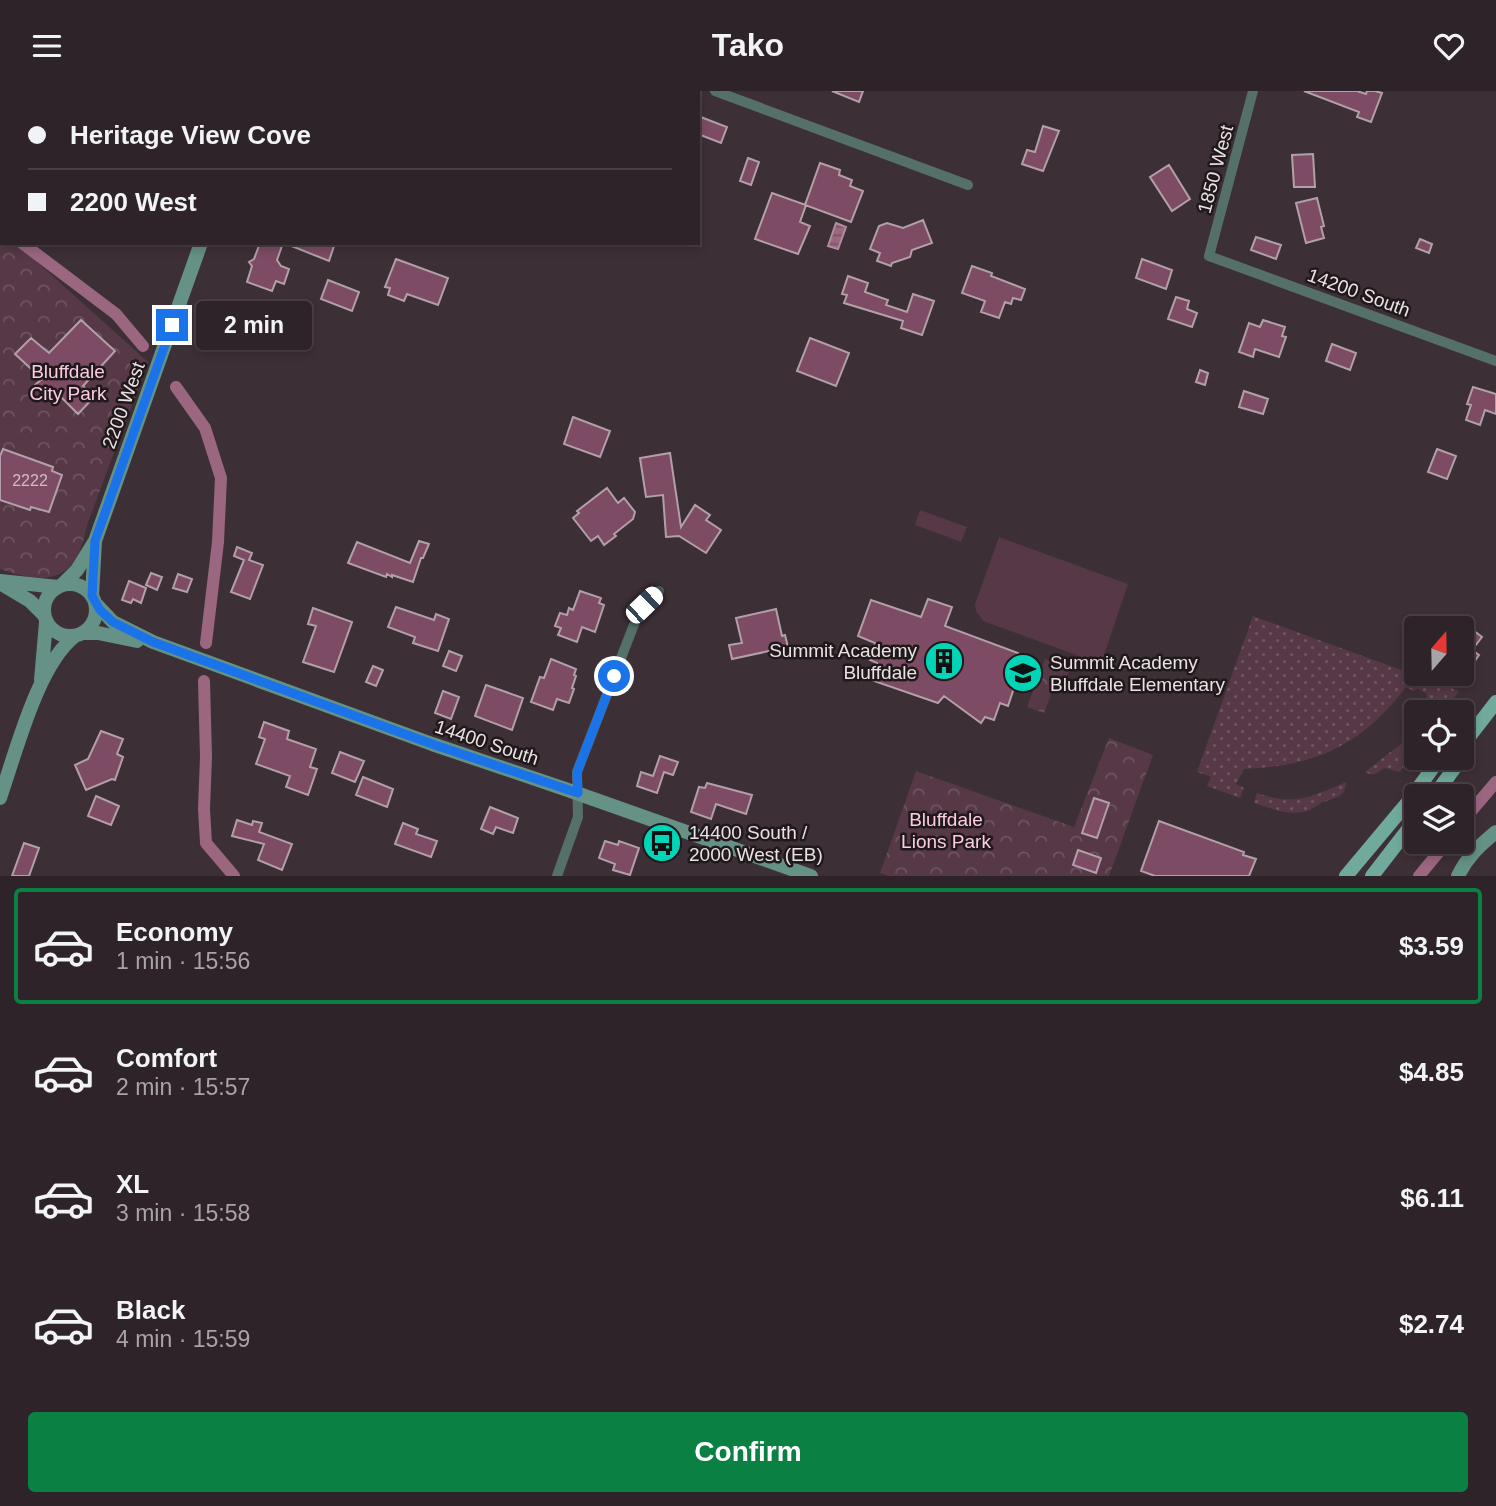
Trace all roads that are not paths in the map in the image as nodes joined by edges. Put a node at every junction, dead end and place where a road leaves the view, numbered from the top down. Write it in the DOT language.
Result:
graph roads {
  1 [pos="715,91"];
  2 [pos="1253,91"];
  3 [pos="968,185"];
  4 [pos="200,245"];
  5 [pos="1209,256"];
  6 [pos="1496,361"];
  7 [pos="95,541"];
  8 [pos="0,582"];
  9 [pos="60,586"];
  10 [pos="659,591"];
  11 [pos="94,600"];
  12 [pos="45,618"];
  13 [pos="79,634"];
  14 [pos="153,642"];
  15 [pos="40,685"];
  16 [pos="1496,702"];
  17 [pos="1474,728"];
  18 [pos="1430,770"];
  19 [pos="578,793"];
  20 [pos="0,798"];
  21 [pos="1496,832"];
  22 [pos="1404,833"];
  23 [pos="556,876"];
  24 [pos="811,876"];
  25 [pos="1346,876"];
  26 [pos="1371,876"];
  27 [pos="1458,876"];
  1 -- 3 [label="street"];
  2 -- 5 [label="street, 1850 West"];
  4 -- 7 [label="main road, 2200 West"];
  5 -- 6 [label="street, 14200 South"];
  7 -- 9 [label="main road, 2200 West"];
  7 -- 11 [label="main road, 2200 West"];
  8 -- 9 [label="main road"];
  8 -- 12 [label="main road"];
  9 -- 11 [label="main road"];
  9 -- 12 [label="main road"];
  10 -- 19 [label="street"];
  11 -- 13 [label="main road"];
  11 -- 14 [label="main road, 14400 South"];
  12 -- 13 [label="main road"];
  12 -- 15 [label="main road"];
  13 -- 14 [label="main road, 14400 South"];
  13 -- 15 [label="main road"];
  14 -- 19 [label="main road, 14400 South"];
  15 -- 20 [label="main road"];
  16 -- 17 [label="main road"];
  18 -- 25 [label="main road"];
  19 -- 23 [label="street"];
  19 -- 24 [label="main road, 14400 South"];
  21 -- 27 [label="main road"];
  22 -- 26 [label="main road"];
}
